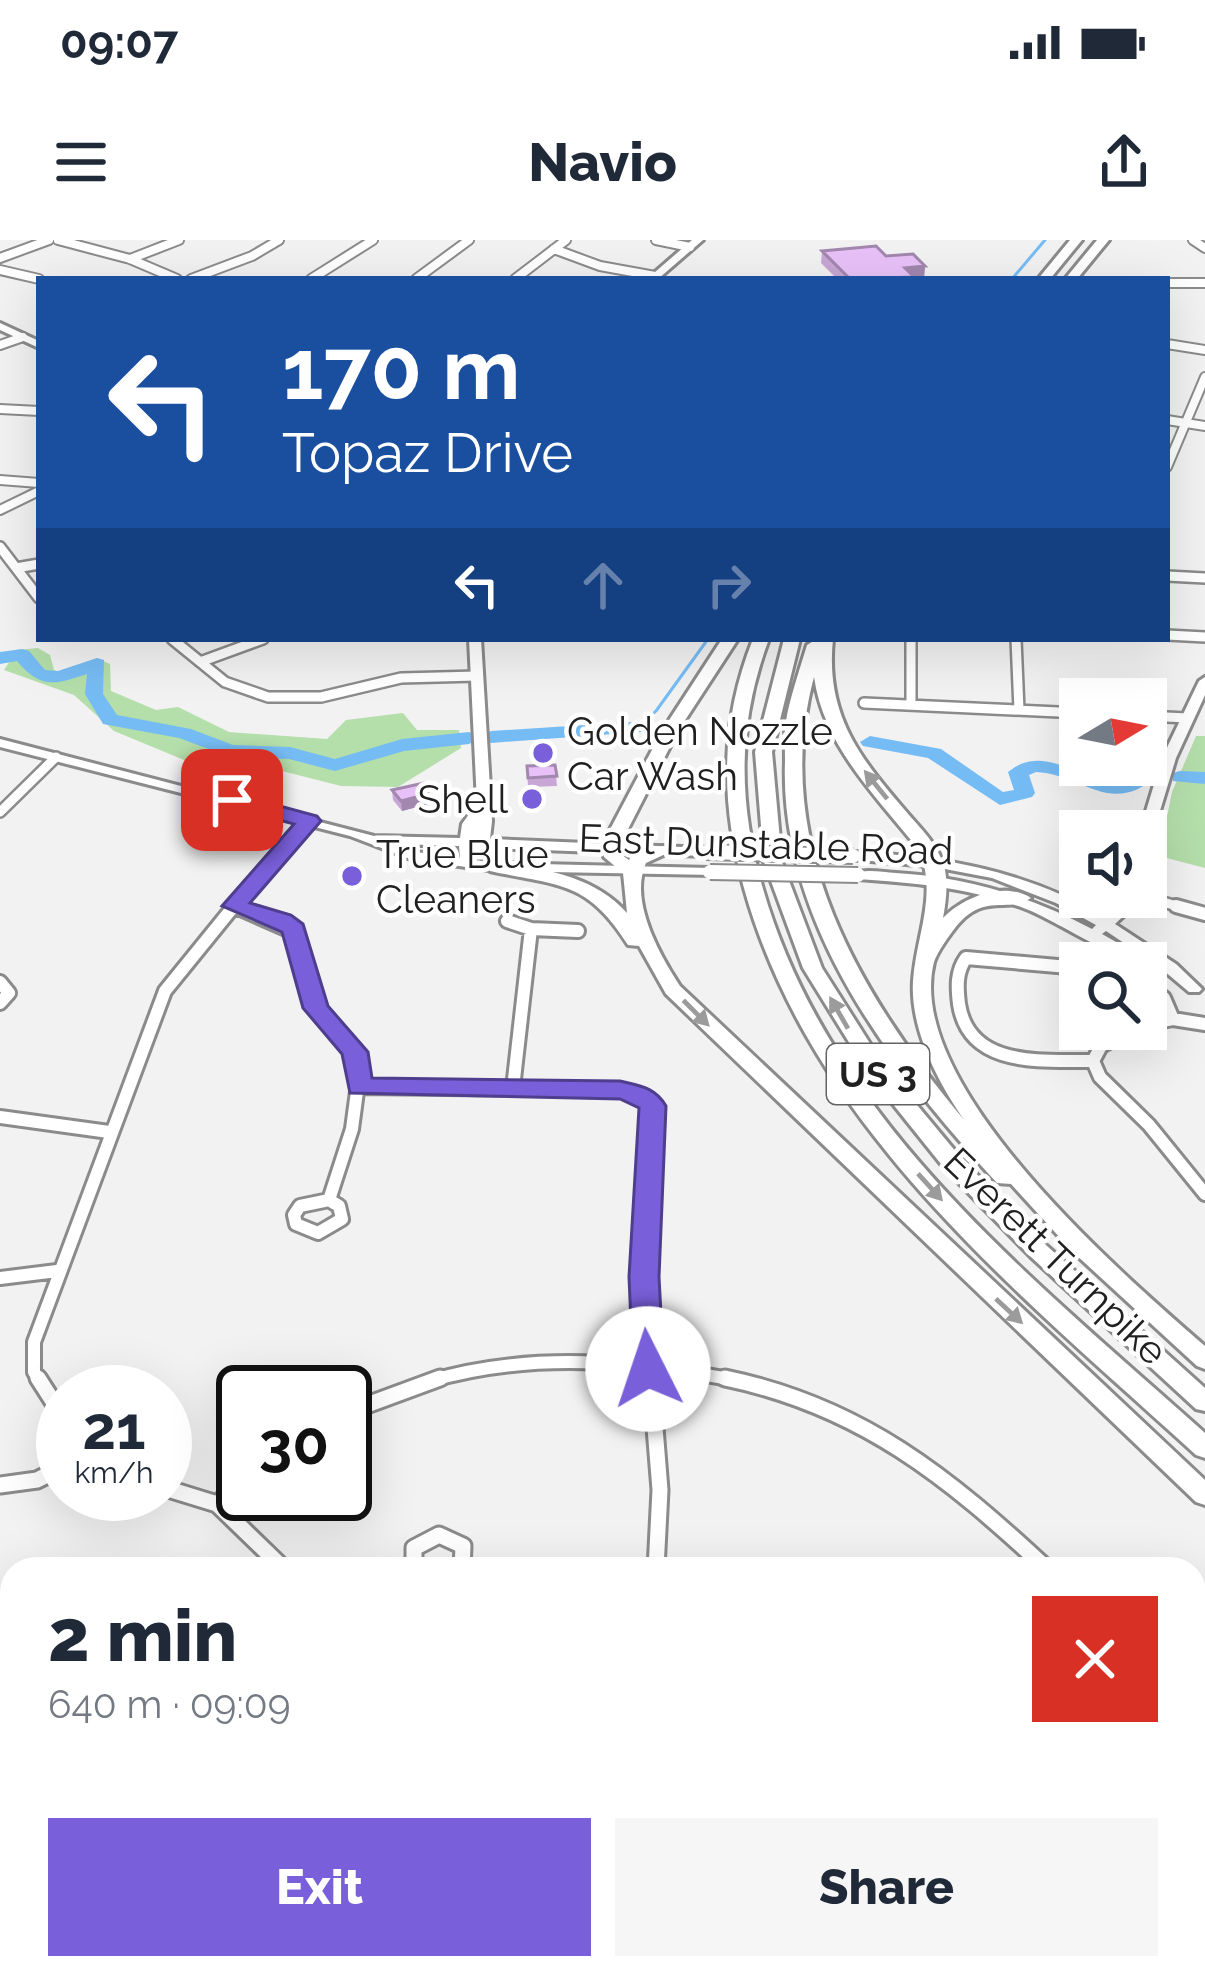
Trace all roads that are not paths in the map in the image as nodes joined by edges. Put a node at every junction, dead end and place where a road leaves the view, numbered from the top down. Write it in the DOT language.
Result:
graph roads {
  1 [pos="54,240"];
  2 [pos="179,240"];
  3 [pos="279,240"];
  4 [pos="374,240"];
  5 [pos="470,240"];
  6 [pos="566,240"];
  7 [pos="656,240"];
  8 [pos="1076,240"];
  9 [pos="1103,240"];
  10 [pos="1192,240"];
  11 [pos="694,243"];
  12 [pos="1205,248"];
  13 [pos="554,250"];
  14 [pos="0,258"];
  15 [pos="130,259"];
  16 [pos="0,270"];
  17 [pos="170,276"];
  18 [pos="199,276"];
  19 [pos="317,276"];
  20 [pos="420,276"];
  21 [pos="518,276"];
  22 [pos="645,276"];
  23 [pos="656,276"];
  24 [pos="1046,276"];
  25 [pos="1074,276"];
  26 [pos="36,278"];
  27 [pos="1170,283"];
  28 [pos="1205,283"];
  29 [pos="0,326"];
  30 [pos="23,338"];
  31 [pos="36,344"];
  32 [pos="1170,344"];
  33 [pos="0,345"];
  34 [pos="1205,350"];
  35 [pos="1205,377"];
  36 [pos="0,409"];
  37 [pos="36,411"];
  38 [pos="1170,420"];
  39 [pos="1186,423"];
  40 [pos="1205,426"];
  41 [pos="1170,460"];
  42 [pos="0,480"];
  43 [pos="36,486"];
  44 [pos="36,489"];
  45 [pos="0,510"];
  46 [pos="0,547"];
  47 [pos="36,564"];
  48 [pos="16,568"];
  49 [pos="1170,576"];
  50 [pos="1205,578"];
  51 [pos="36,594"];
  52 [pos="1170,635"];
  53 [pos="1205,638"];
  54 [pos="176,642"];
  55 [pos="255,642"];
  56 [pos="476,642"];
  57 [pos="728,642"];
  58 [pos="760,642"];
  59 [pos="791,642"];
  60 [pos="820,642"];
  61 [pos="821,642"];
  62 [pos="911,642"];
  63 [pos="1016,642"];
  64 [pos="200,662"];
  65 [pos="477,676"];
  66 [pos="1205,681"];
  67 [pos="864,703"];
  68 [pos="911,705"];
  69 [pos="1019,710"];
  70 [pos="1059,712"];
  71 [pos="1167,717"];
  72 [pos="1187,718"];
  73 [pos="0,743"];
  74 [pos="56,757"];
  75 [pos="1153,810"];
  76 [pos="0,812"];
  77 [pos="309,821"];
  78 [pos="374,839"];
  79 [pos="474,846"];
  80 [pos="612,850"];
  81 [pos="663,851"];
  82 [pos="480,865"];
  83 [pos="631,870"];
  84 [pos="938,870"];
  85 [pos="1022,898"];
  86 [pos="1167,903"];
  87 [pos="234,906"];
  88 [pos="1205,914"];
  89 [pos="1102,918"];
  90 [pos="507,922"];
  91 [pos="1093,926"];
  92 [pos="531,929"];
  93 [pos="578,932"];
  94 [pos="1115,942"];
  95 [pos="1059,966"];
  96 [pos="661,974"];
  97 [pos="1167,975"];
  98 [pos="0,982"];
  99 [pos="1199,992"];
  100 [pos="0,1003"];
  101 [pos="922,1004"];
  102 [pos="1167,1005"];
  103 [pos="1173,1019"];
  104 [pos="1167,1020"];
  105 [pos="1205,1024"];
  106 [pos="1099,1050"];
  107 [pos="1093,1061"];
  108 [pos="360,1087"];
  109 [pos="513,1088"];
  110 [pos="2,1119"];
  111 [pos="109,1132"];
  112 [pos="1205,1194"];
  113 [pos="329,1200"];
  114 [pos="56,1270"];
  115 [pos="0,1278"];
  116 [pos="1117,1282"];
  117 [pos="1205,1360"];
  118 [pos="648,1369"];
  119 [pos="36,1374"];
  120 [pos="1205,1402"];
  121 [pos="372,1403"];
  122 [pos="1205,1448"];
  123 [pos="36,1480"];
  124 [pos="0,1485"];
  125 [pos="1205,1495"];
  126 [pos="235,1521"];
  127 [pos="272,1557"];
  128 [pos="413,1557"];
  129 [pos="465,1557"];
  130 [pos="657,1557"];
  131 [pos="1033,1557"];
  1 -- 14 [label="street"];
  1 -- 15 [label="street"];
  2 -- 15 [label="street"];
  3 -- 18 [label="street"];
  4 -- 19 [label="street"];
  5 -- 20 [label="street"];
  6 -- 13 [label="street"];
  7 -- 11 [label="street"];
  8 -- 24 [label="highway"];
  9 -- 25 [label="highway"];
  10 -- 12 [label="street"];
  11 -- 23 [label="street"];
  13 -- 21 [label="street"];
  13 -- 22 [label="street"];
  15 -- 17 [label="street"];
  16 -- 26 [label="street"];
  27 -- 28 [label="street"];
  29 -- 30 [label="street"];
  30 -- 31 [label="street"];
  30 -- 33 [label="street"];
  32 -- 34 [label="street"];
  35 -- 39 [label="street"];
  36 -- 37 [label="street"];
  38 -- 39 [label="street"];
  39 -- 40 [label="street"];
  39 -- 41 [label="street"];
  42 -- 43 [label="street"];
  44 -- 45 [label="street"];
  46 -- 48 [label="street"];
  47 -- 48 [label="street"];
  48 -- 51 [label="street"];
  49 -- 50 [label="street"];
  52 -- 53 [label="street"];
  54 -- 64 [label="street"];
  55 -- 64 [label="street"];
  56 -- 65 [label="street"];
  57 -- 80 [label="highway"];
  58 -- 122 [label="highway, Everett Turnpike / US 3, one-way"];
  120 -- 59 [label="highway, Everett Turnpike / US 3, one-way"];
  60 -- 116 [label="highway"];
  84 -- 61 [label="highway, one-way"];
  62 -- 68 [label="street"];
  63 -- 69 [label="street"];
  64 -- 65 [label="street"];
  65 -- 79 [label="street"];
  66 -- 72 [label="street"];
  67 -- 68 [label="street"];
  68 -- 69 [label="street"];
  69 -- 70 [label="street"];
  71 -- 72 [label="street"];
  72 -- 75 [label="street"];
  73 -- 74 [label="street, East Dunstable Road"];
  74 -- 76 [label="street"];
  74 -- 77 [label="street, East Dunstable Road"];
  77 -- 78 [label="street, East Dunstable Road"];
  77 -- 87 [label="street"];
  78 -- 79 [label="street, East Dunstable Road"];
  78 -- 82 [label="street, East Dunstable Road"];
  79 -- 80 [label="street, East Dunstable Road"];
  79 -- 82 [label="street"];
  80 -- 81 [label="street, East Dunstable Road"];
  80 -- 83 [label="highway"];
  81 -- 83 [label="highway"];
  81 -- 84 [label="street, East Dunstable Road, bridge"];
  82 -- 83 [label="street, East Dunstable Road"];
  82 -- 96 [label="highway"];
  83 -- 84 [label="street, East Dunstable Road, bridge"];
  83 -- 96 [label="highway"];
  84 -- 85 [label="street, East Dunstable Road"];
  84 -- 91 [label="street, East Dunstable Road"];
  84 -- 101 [label="highway"];
  85 -- 91 [label="street, East Dunstable Road"];
  85 -- 101 [label="highway"];
  86 -- 88 [label="street"];
  87 -- 108 [label="street"];
  87 -- 111 [label="street"];
  89 -- 91 [label="street"];
  90 -- 92 [label="street"];
  91 -- 94 [label="street, East Dunstable Road"];
  91 -- 99 [label="street, East Dunstable Road"];
  92 -- 93 [label="street"];
  92 -- 109 [label="street"];
  95 -- 107 [label="street"];
  96 -- 125 [label="highway, one-way"];
  97 -- 99 [label="street, East Dunstable Road"];
  98 -- 100 [label="street"];
  101 -- 116 [label="highway"];
  102 -- 103 [label="street"];
  103 -- 104 [label="street"];
  103 -- 105 [label="street"];
  106 -- 107 [label="street"];
  107 -- 112 [label="street"];
  108 -- 109 [label="street"];
  108 -- 113 [label="street"];
  109 -- 118 [label="street"];
  110 -- 111 [label="street"];
  111 -- 114 [label="street"];
  114 -- 115 [label="street"];
  114 -- 119 [label="street"];
  116 -- 117 [label="highway"];
  118 -- 121 [label="street"];
  118 -- 130 [label="street"];
  118 -- 131 [label="street"];
  123 -- 124 [label="street"];
  126 -- 127 [label="street"];
  128 -- 129 [label="street"];
}
